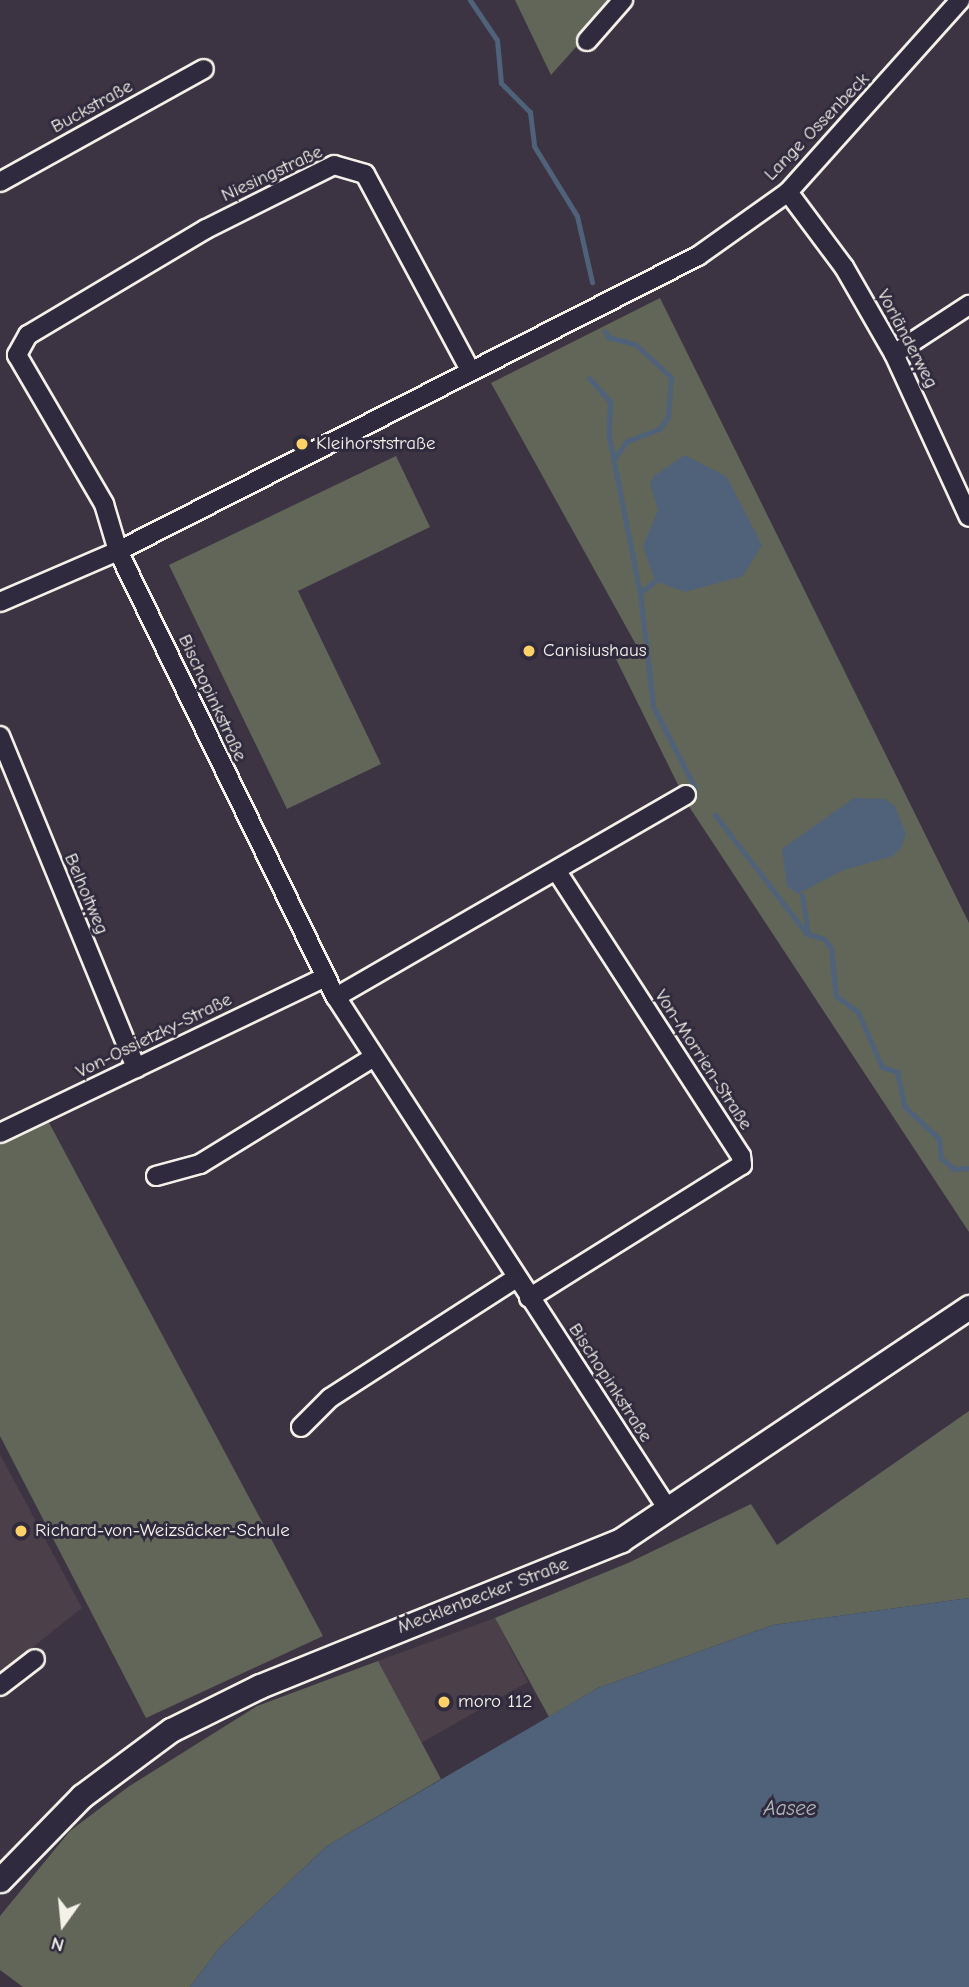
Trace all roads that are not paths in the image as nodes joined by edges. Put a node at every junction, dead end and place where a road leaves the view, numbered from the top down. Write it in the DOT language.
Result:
graph roads {
  1 [pos="623,0"];
  2 [pos="960,0"];
  3 [pos="587,41"];
  4 [pos="204,69"];
  5 [pos="0,182"];
  6 [pos="788,192"];
  7 [pos="969,304"];
  8 [pos="894,354"];
  9 [pos="16,355"];
  10 [pos="470,370"];
  11 [pos="969,517"];
  12 [pos="118,551"];
  13 [pos="0,602"];
  14 [pos="0,736"];
  15 [pos="686,795"];
  16 [pos="558,873"];
  17 [pos="325,977"];
  18 [pos="336,997"];
  19 [pos="374,1057"];
  20 [pos="136,1068"];
  21 [pos="0,1133"];
  22 [pos="156,1176"];
  23 [pos="515,1279"];
  24 [pos="529,1298"];
  25 [pos="969,1307"];
  26 [pos="301,1427"];
  27 [pos="669,1511"];
  28 [pos="35,1659"];
  29 [pos="0,1686"];
  30 [pos="0,1880"];
  1 -- 3 [label="street"];
  2 -- 6 [label="street, Lange Ossenbeck"];
  4 -- 5 [label="street, Buckstraße"];
  6 -- 8 [label="street, Vorländerweg"];
  6 -- 10 [label="street, Lange Ossenbeck"];
  7 -- 8 [label="street"];
  8 -- 11 [label="street, Vorländerweg"];
  9 -- 10 [label="street, Niesingstraße"];
  9 -- 12 [label="street, Bischopinkstraße"];
  10 -- 12 [label="street"];
  12 -- 13 [label="street"];
  12 -- 17 [label="street, Bischopinkstraße"];
  14 -- 20 [label="street, Belholtweg"];
  15 -- 16 [label="street"];
  16 -- 18 [label="street"];
  16 -- 24 [label="street, Von-Morrien-Straße"];
  17 -- 18 [label="street, Bischopinkstraße"];
  17 -- 20 [label="street, Von-Ossietzky-Straße"];
  18 -- 19 [label="street, Bischopinkstraße"];
  19 -- 22 [label="street"];
  19 -- 23 [label="street, Bischopinkstraße"];
  20 -- 21 [label="street, Von-Ossietzky-Straße"];
  23 -- 24 [label="street, Bischopinkstraße"];
  23 -- 26 [label="street"];
  24 -- 27 [label="street, Bischopinkstraße"];
  25 -- 27 [label="street, Mecklenbecker Straße"];
  27 -- 30 [label="street, Mecklenbecker Straße"];
  28 -- 29 [label="street"];
}
